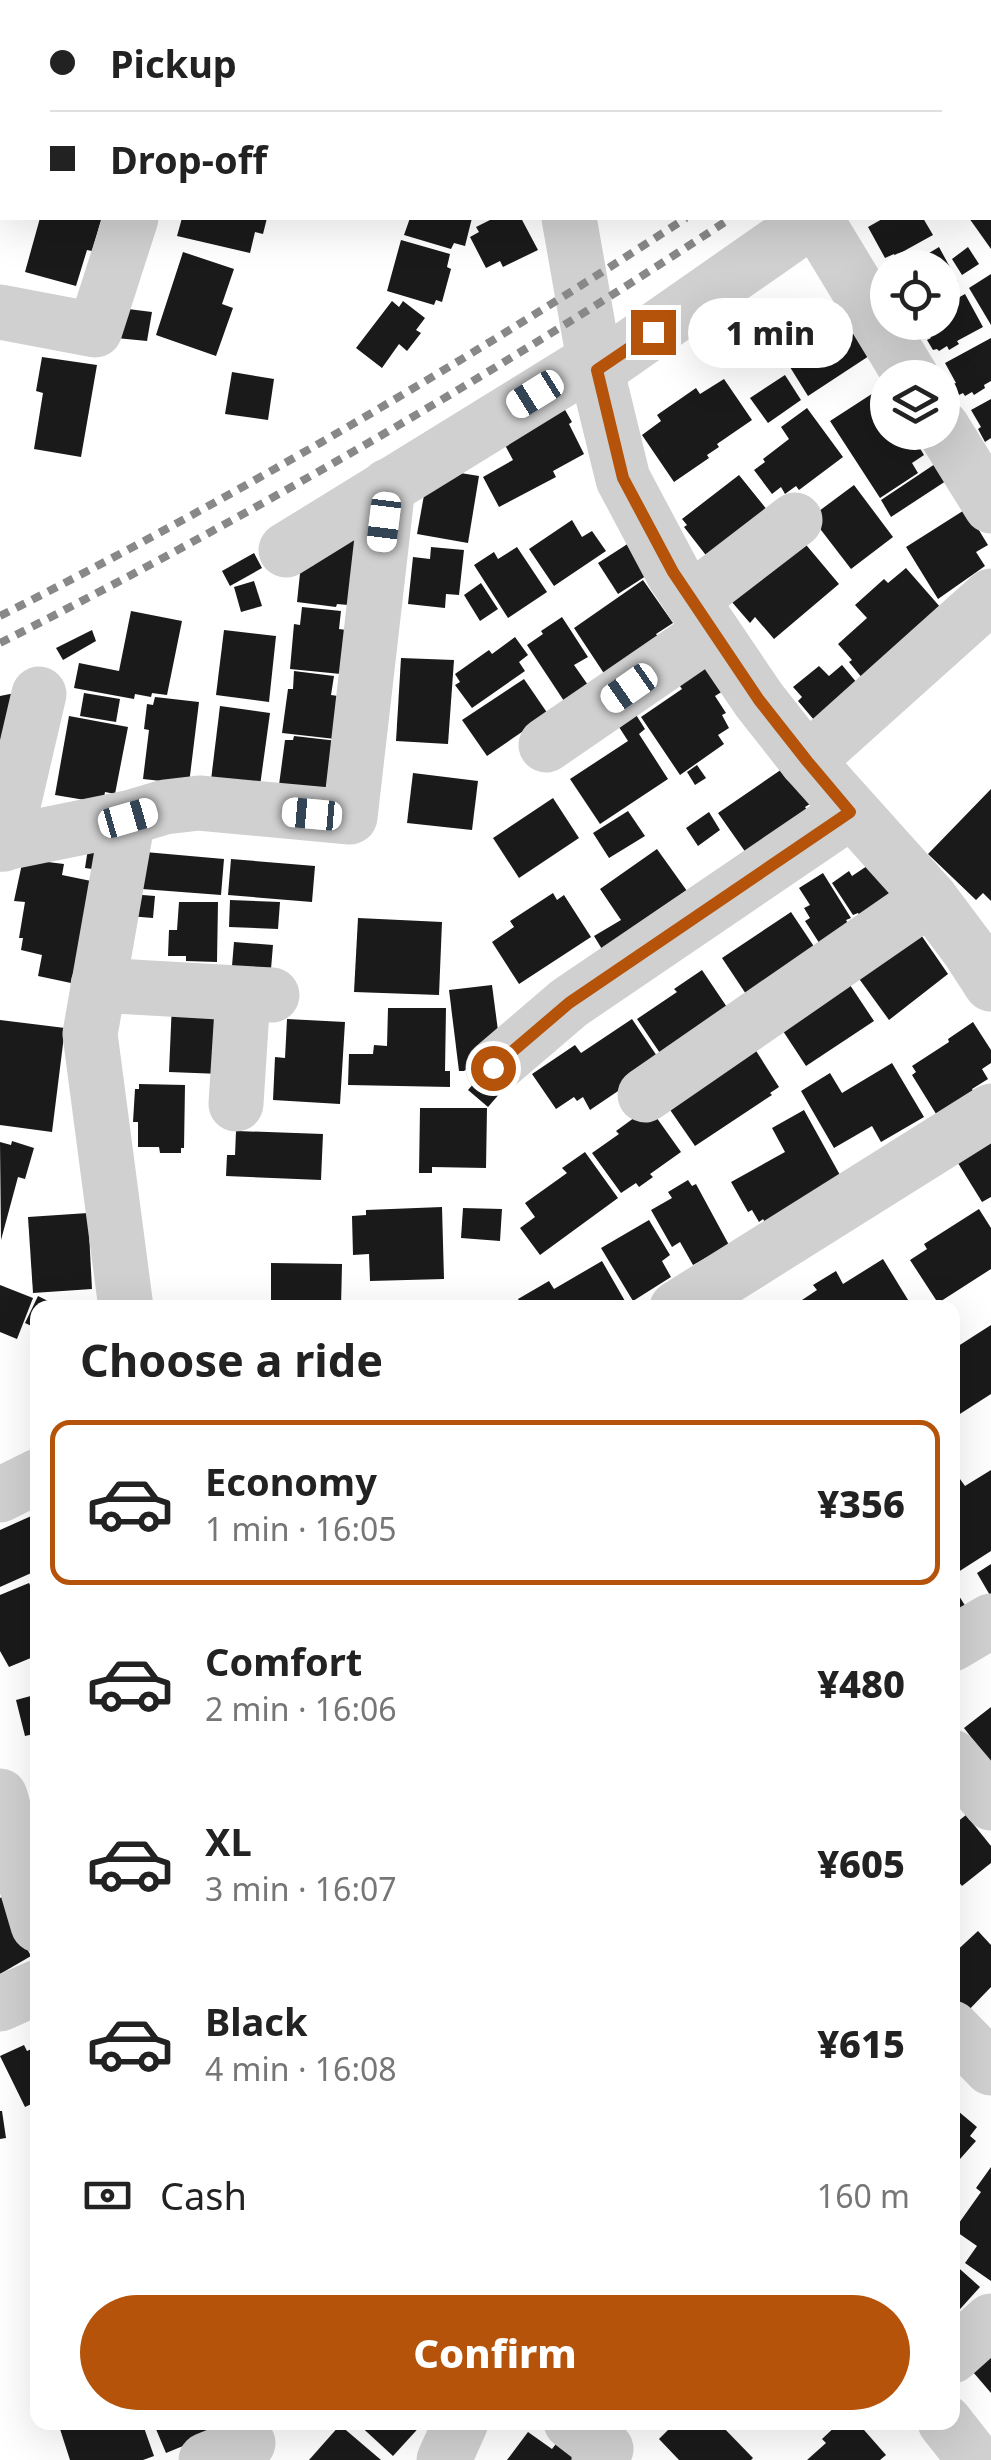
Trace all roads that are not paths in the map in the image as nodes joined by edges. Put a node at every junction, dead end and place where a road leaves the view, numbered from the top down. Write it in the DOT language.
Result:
graph roads {
  1 [pos="131,220"];
  2 [pos="812,220"];
  3 [pos="816,220"];
  4 [pos="576,221"];
  5 [pos="0,312"];
  6 [pos="901,360"];
  7 [pos="596,365"];
  8 [pos="956,450"];
  9 [pos="388,486"];
  10 [pos="991,506"];
  11 [pos="795,520"];
  12 [pos="286,550"];
  13 [pos="991,596"];
  14 [pos="702,616"];
  15 [pos="40,694"];
  16 [pos="546,745"];
  17 [pos="807,761"];
  18 [pos="850,812"];
  19 [pos="128,818"];
  20 [pos="2,844"];
  21 [pos="930,898"];
  22 [pos="984,953"];
  23 [pos="98,985"];
  24 [pos="493,1068"];
  25 [pos="645,1095"];
  26 [pos="236,1104"];
  27 [pos="991,1110"];
  28 [pos="125,1300"];
  29 [pos="701,1300"];
  30 [pos="30,1480"];
  31 [pos="0,1495"];
  32 [pos="991,1621"];
  33 [pos="960,1639"];
  34 [pos="960,1767"];
  35 [pos="0,1796"];
  36 [pos="991,1804"];
  37 [pos="30,1898"];
  38 [pos="30,1990"];
  39 [pos="0,2004"];
  40 [pos="960,2036"];
  41 [pos="991,2068"];
  42 [pos="991,2321"];
  43 [pos="960,2349"];
  44 [pos="457,2430"];
  45 [pos="581,2430"];
  46 [pos="444,2460"];
  47 [pos="599,2460"];
  1 -- 5 [label="street"];
  2 -- 7 [label="street"];
  3 -- 6 [label="street"];
  4 -- 7 [label="street"];
  7 -- 9 [label="street"];
  7 -- 14 [label="street"];
  8 -- 10 [label="street"];
  9 -- 12 [label="street"];
  9 -- 19 [label="street"];
  11 -- 14 [label="street"];
  13 -- 17 [label="street"];
  14 -- 16 [label="street"];
  14 -- 17 [label="street"];
  15 -- 20 [label="street"];
  17 -- 18 [label="street"];
  18 -- 21 [label="street"];
  18 -- 24 [label="street"];
  19 -- 20 [label="street"];
  19 -- 23 [label="street"];
  21 -- 22 [label="street"];
  21 -- 25 [label="street"];
  23 -- 26 [label="street"];
  23 -- 28 [label="street"];
  27 -- 29 [label="street"];
  30 -- 31 [label="street"];
  32 -- 33 [label="street"];
  34 -- 36 [label="street"];
  35 -- 37 [label="street"];
  38 -- 39 [label="street"];
  40 -- 41 [label="street"];
  42 -- 43 [label="street"];
  44 -- 46 [label="street"];
  45 -- 47 [label="street"];
}
